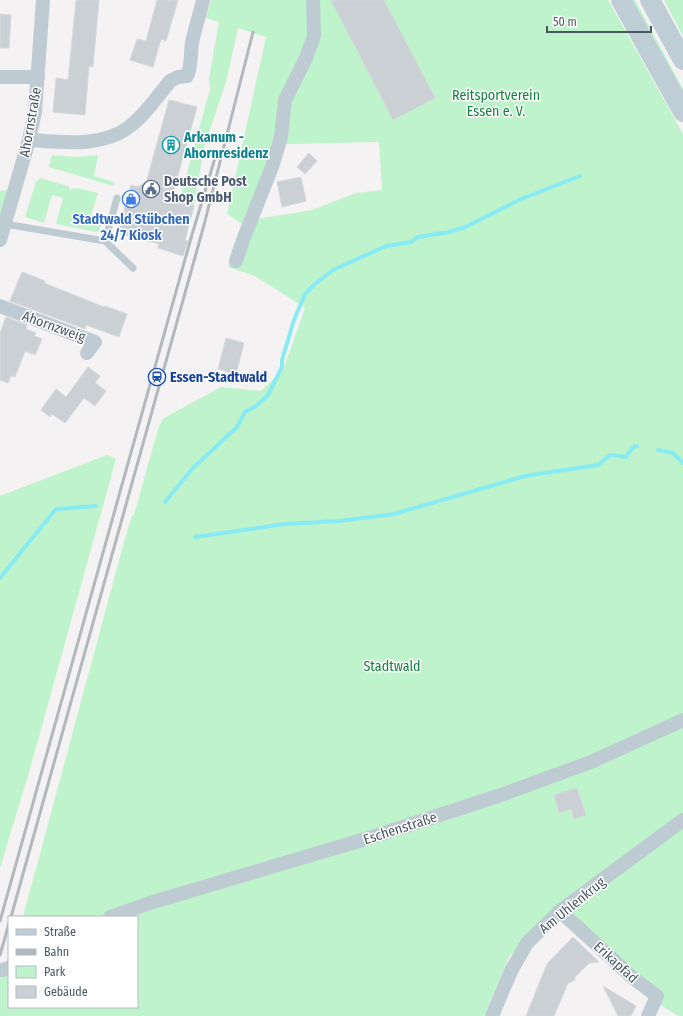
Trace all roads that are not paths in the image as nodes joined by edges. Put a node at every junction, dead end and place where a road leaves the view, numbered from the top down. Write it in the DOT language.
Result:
graph roads {
  1 [pos="43,0"];
  2 [pos="203,0"];
  3 [pos="313,0"];
  4 [pos="621,0"];
  5 [pos="650,0"];
  6 [pos="683,60"];
  7 [pos="38,77"];
  8 [pos="0,78"];
  9 [pos="683,112"];
  10 [pos="29,140"];
  11 [pos="117,198"];
  12 [pos="5,224"];
  13 [pos="0,240"];
  14 [pos="105,241"];
  15 [pos="236,261"];
  16 [pos="133,268"];
  17 [pos="0,306"];
  18 [pos="87,353"];
  19 [pos="683,720"];
  20 [pos="683,820"];
  21 [pos="560,911"];
  22 [pos="113,916"];
  23 [pos="492,1016"];
  24 [pos="648,1016"];
  1 -- 7 [label="street, Ahornstraße"];
  2 -- 10 [label="street"];
  3 -- 15 [label="street"];
  4 -- 9 [label="main road"];
  5 -- 6 [label="main road"];
  7 -- 8 [label="street"];
  7 -- 10 [label="street, Ahornstraße"];
  10 -- 12 [label="street, Ahornstraße"];
  11 -- 14 [label="lane"];
  12 -- 13 [label="street, Ahornstraße"];
  12 -- 14 [label="lane"];
  14 -- 16 [label="lane"];
  17 -- 18 [label="street, Ahornzweig"];
  19 -- 22 [label="street, Eschenstraße"];
  20 -- 21 [label="street, Am Uhlenkrug"];
  21 -- 23 [label="street, Am Uhlenkrug"];
  21 -- 24 [label="street, Erikapfad"];
}
